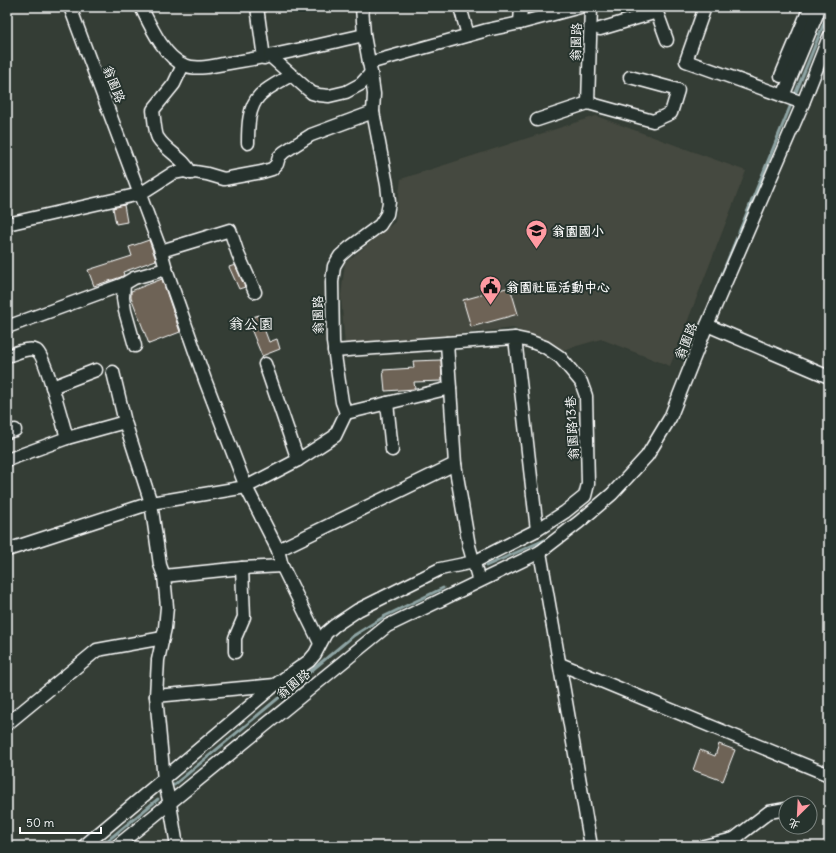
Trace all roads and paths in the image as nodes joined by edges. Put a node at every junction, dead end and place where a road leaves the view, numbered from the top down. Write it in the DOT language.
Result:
graph roads {
  1 [pos="70,7"];
  2 [pos="141,7"];
  3 [pos="257,7"];
  4 [pos="362,7"];
  5 [pos="460,7"];
  6 [pos="521,7"];
  7 [pos="580,7"];
  8 [pos="591,7"];
  9 [pos="705,7"];
  10 [pos="810,7"];
  11 [pos="820,7"];
  12 [pos="656,9"];
  13 [pos="520,23"];
  14 [pos="600,29"];
  15 [pos="364,34"];
  16 [pos="468,35"];
  17 [pos="829,37"];
  18 [pos="666,40"];
  19 [pos="267,57"];
  20 [pos="183,65"];
  21 [pos="370,68"];
  22 [pos="291,75"];
  23 [pos="781,76"];
  24 [pos="630,77"];
  25 [pos="783,96"];
  26 [pos="588,103"];
  27 [pos="803,103"];
  28 [pos="373,112"];
  29 [pos="538,120"];
  30 [pos="248,143"];
  31 [pos="191,173"];
  32 [pos="140,194"];
  33 [pos="7,224"];
  34 [pos="161,251"];
  35 [pos="166,269"];
  36 [pos="124,284"];
  37 [pos="255,292"];
  38 [pos="707,325"];
  39 [pos="7,327"];
  40 [pos="515,338"];
  41 [pos="447,343"];
  42 [pos="135,346"];
  43 [pos="334,351"];
  44 [pos="7,356"];
  45 [pos="265,364"];
  46 [pos="96,370"];
  47 [pos="113,372"];
  48 [pos="829,377"];
  49 [pos="52,387"];
  50 [pos="450,388"];
  51 [pos="387,403"];
  52 [pos="346,413"];
  53 [pos="125,422"];
  54 [pos="67,438"];
  55 [pos="392,450"];
  56 [pos="7,460"];
  57 [pos="298,460"];
  58 [pos="455,464"];
  59 [pos="246,487"];
  60 [pos="152,503"];
  61 [pos="537,530"];
  62 [pos="7,550"];
  63 [pos="278,550"];
  64 [pos="540,552"];
  65 [pos="474,562"];
  66 [pos="282,566"];
  67 [pos="242,568"];
  68 [pos="164,576"];
  69 [pos="479,581"];
  70 [pos="163,638"];
  71 [pos="320,643"];
  72 [pos="235,652"];
  73 [pos="560,664"];
  74 [pos="275,686"];
  75 [pos="156,696"];
  76 [pos="7,724"];
  77 [pos="829,775"];
  78 [pos="164,780"];
  79 [pos="170,804"];
  80 [pos="778,810"];
  81 [pos="736,842"];
  82 [pos="84,846"];
  83 [pos="117,846"];
  84 [pos="177,846"];
  85 [pos="591,846"];
  86 [pos="704,846"];
  1 -- 32 [label="street, 翁園路"];
  2 -- 20 [label="street"];
  3 -- 19 [label="street"];
  4 -- 15 [label="street, 翁園路"];
  5 -- 16 [label="street"];
  6 -- 13 [label="street"];
  7 -- 13 [label="street"];
  8 -- 26 [label="street, 翁園路"];
  9 -- 25 [label="street"];
  10 -- 23 [label="street"];
  11 -- 25 [label="street"];
  12 -- 14 [label="street"];
  12 -- 18 [label="street"];
  13 -- 16 [label="street"];
  15 -- 19 [label="street"];
  15 -- 21 [label="street, 翁園路"];
  16 -- 21 [label="street"];
  17 -- 27 [label="street, 翁園路"];
  19 -- 20 [label="street"];
  19 -- 22 [label="street"];
  20 -- 31 [label="street"];
  21 -- 22 [label="street"];
  21 -- 28 [label="street, 翁園路"];
  22 -- 30 [label="street"];
  24 -- 26 [label="street"];
  25 -- 27 [label="street"];
  26 -- 29 [label="street"];
  27 -- 38 [label="street, 翁園路"];
  28 -- 31 [label="street"];
  28 -- 43 [label="street, 翁園路"];
  31 -- 32 [label="street"];
  32 -- 33 [label="street"];
  32 -- 34 [label="street, 翁園路"];
  34 -- 35 [label="street, 翁園路"];
  34 -- 37 [label="street"];
  35 -- 36 [label="street"];
  35 -- 59 [label="street, 翁園路"];
  36 -- 39 [label="street"];
  36 -- 42 [label="street"];
  38 -- 48 [label="street"];
  38 -- 64 [label="street, 翁園路"];
  40 -- 41 [label="street, 翁園路13巷"];
  40 -- 61 [label="street"];
  40 -- 61 [label="street, 翁園路13巷"];
  41 -- 43 [label="street, 翁園路13巷"];
  41 -- 50 [label="street"];
  43 -- 52 [label="street, 翁園路"];
  44 -- 49 [label="street"];
  45 -- 57 [label="street"];
  46 -- 49 [label="street"];
  47 -- 53 [label="street"];
  49 -- 54 [label="street"];
  50 -- 51 [label="street"];
  50 -- 58 [label="street"];
  51 -- 52 [label="street"];
  51 -- 55 [label="street"];
  52 -- 57 [label="street"];
  53 -- 54 [label="street"];
  53 -- 60 [label="street"];
  54 -- 56 [label="street"];
  57 -- 59 [label="street"];
  58 -- 63 [label="street"];
  58 -- 65 [label="street"];
  59 -- 60 [label="street"];
  59 -- 63 [label="street, 翁園路"];
  60 -- 62 [label="street"];
  60 -- 68 [label="street"];
  61 -- 65 [label="street, 翁園路13巷"];
  63 -- 66 [label="street, 翁園路"];
  64 -- 69 [label="street, 翁園路"];
  64 -- 73 [label="street"];
  65 -- 69 [label="street"];
  65 -- 71 [label="street, 翁園路13巷"];
  66 -- 67 [label="street"];
  66 -- 71 [label="street, 翁園路"];
  67 -- 68 [label="street"];
  67 -- 72 [label="street"];
  68 -- 70 [label="street"];
  69 -- 79 [label="street, 翁園路"];
  70 -- 75 [label="street"];
  70 -- 76 [label="street"];
  71 -- 74 [label="street, 翁園路13巷"];
  73 -- 77 [label="street"];
  73 -- 85 [label="street"];
  74 -- 75 [label="street, 翁園路"];
  74 -- 78 [label="street, 翁園路13巷"];
  75 -- 78 [label="street"];
  78 -- 79 [label="street"];
  78 -- 82 [label="street, 翁園路13巷"];
  79 -- 83 [label="street, 翁園路"];
  79 -- 84 [label="street"];
  80 -- 81 [label="street"];
  81 -- 86 [label="street"];
}
